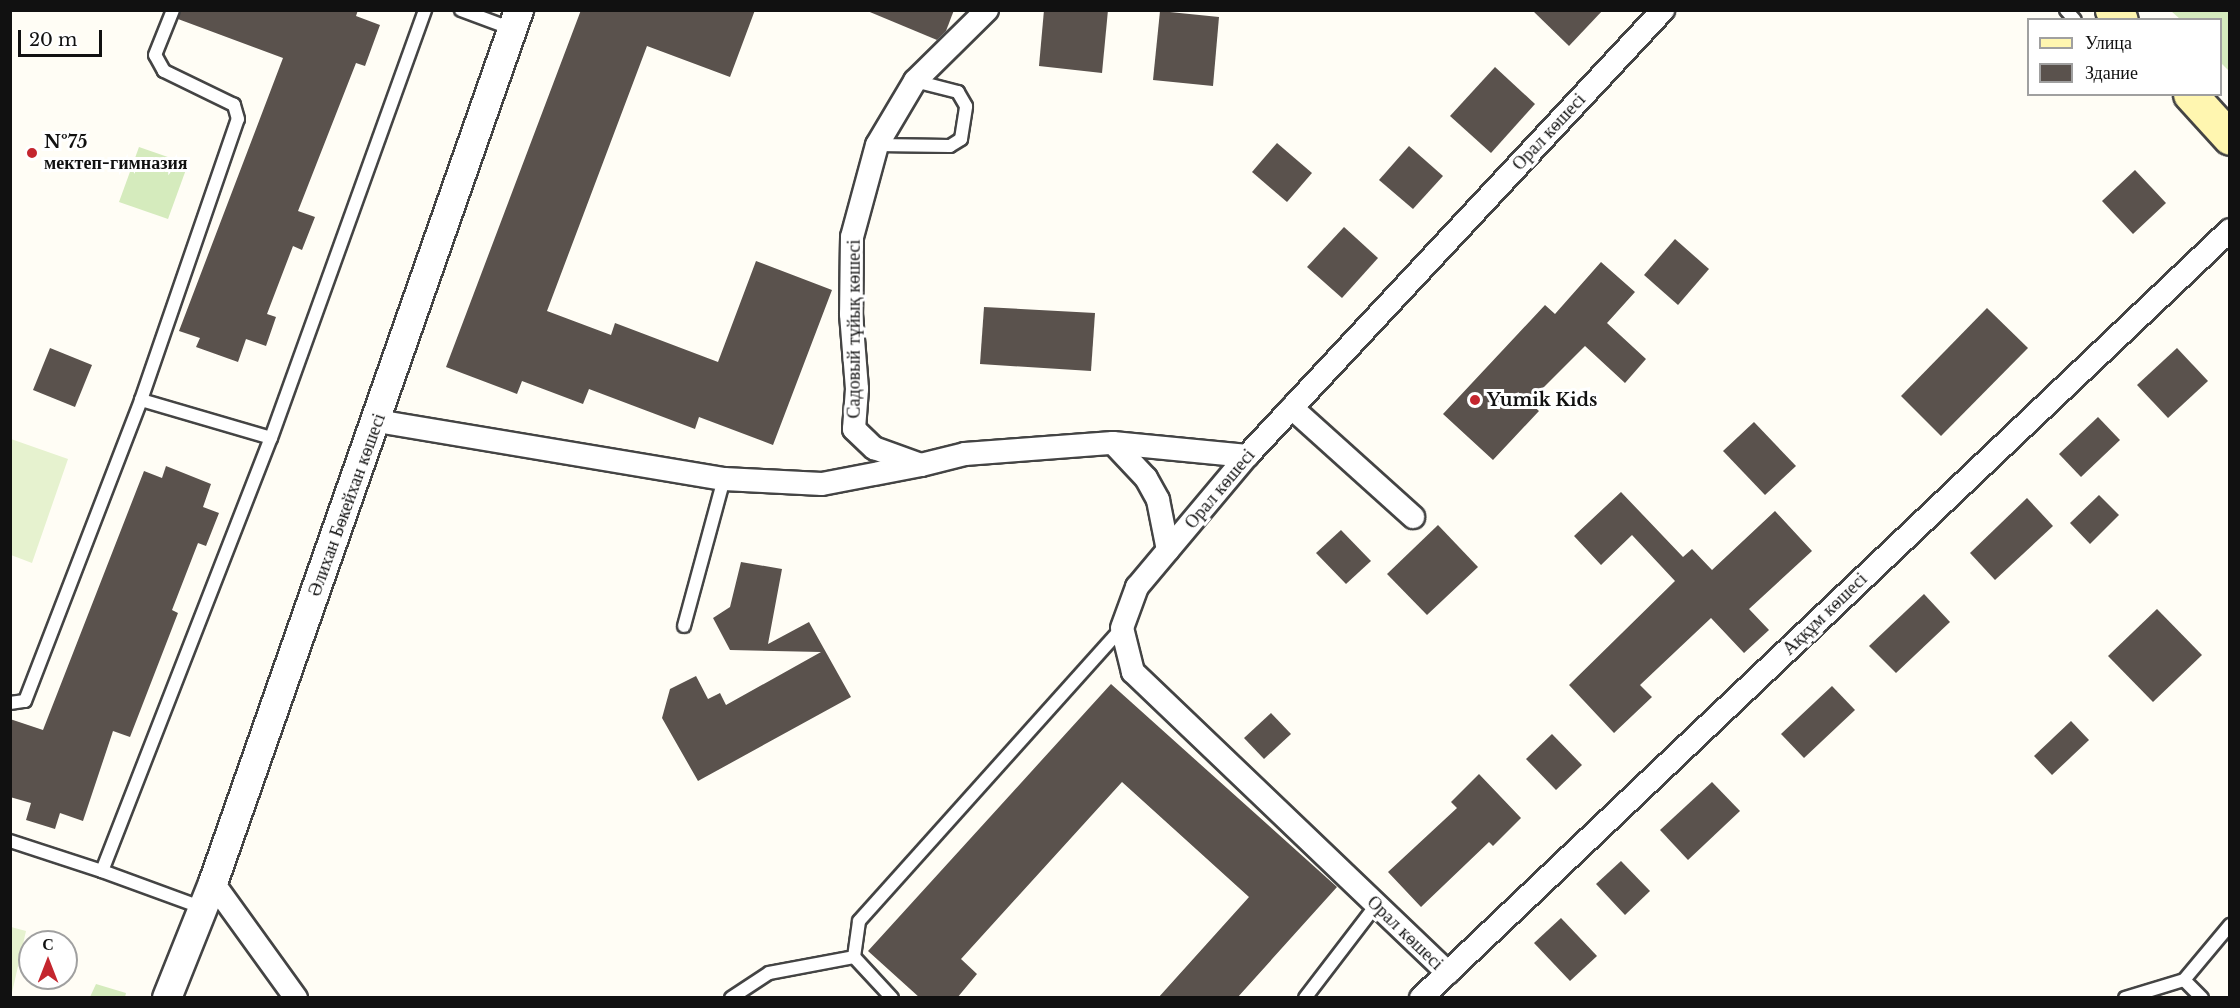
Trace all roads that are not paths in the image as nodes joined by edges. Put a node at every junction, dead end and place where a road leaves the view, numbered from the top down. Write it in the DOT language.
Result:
graph roads {
  1 [pos="172,10"];
  2 [pos="425,10"];
  3 [pos="461,10"];
  4 [pos="987,10"];
  5 [pos="1663,10"];
  6 [pos="516,20"];
  7 [pos="915,81"];
  8 [pos="2192,96"];
  9 [pos="2226,129"];
  10 [pos="877,145"];
  11 [pos="2229,230"];
  12 [pos="141,400"];
  13 [pos="1292,408"];
  14 [pos="377,421"];
  15 [pos="271,438"];
  16 [pos="1113,443"];
  17 [pos="1247,456"];
  18 [pos="921,465"];
  19 [pos="724,479"];
  20 [pos="1413,517"];
  21 [pos="1168,550"];
  22 [pos="684,626"];
  23 [pos="1122,628"];
  24 [pos="10,703"];
  25 [pos="10,841"];
  26 [pos="102,871"];
  27 [pos="208,895"];
  28 [pos="1376,905"];
  29 [pos="2229,925"];
  30 [pos="854,957"];
  31 [pos="1448,973"];
  32 [pos="2184,980"];
  33 [pos="167,998"];
  34 [pos="296,998"];
  35 [pos="731,998"];
  36 [pos="892,998"];
  37 [pos="1305,998"];
  38 [pos="1421,998"];
  39 [pos="2125,998"];
  40 [pos="2202,998"];
  1 -- 12 [label="lane"];
  2 -- 15 [label="lane"];
  3 -- 6 [label="lane"];
  4 -- 7 [label="street, Садовый тұйық көшесі"];
  5 -- 13 [label="street, Орал көшесі"];
  6 -- 14 [label="street, Әлихан Бөкейхан көшесі"];
  7 -- 10 [label="street, Садовый тұйық көшесі"];
  7 -- 10 [label="lane"];
  8 -- 9 [label="main road"];
  10 -- 18 [label="street, Садовый тұйық көшесі"];
  11 -- 31 [label="street, Аққұм көшесі"];
  12 -- 15 [label="lane"];
  12 -- 24 [label="lane"];
  13 -- 17 [label="street, Орал көшесі"];
  13 -- 20 [label="street"];
  14 -- 19 [label="street"];
  14 -- 27 [label="street, Әлихан Бөкейхан көшесі"];
  15 -- 26 [label="lane"];
  16 -- 17 [label="street"];
  16 -- 18 [label="street"];
  16 -- 21 [label="street"];
  17 -- 21 [label="street, Орал көшесі"];
  18 -- 19 [label="street"];
  19 -- 22 [label="lane"];
  21 -- 23 [label="street, Орал көшесі"];
  23 -- 28 [label="street, Орал көшесі"];
  23 -- 30 [label="lane"];
  25 -- 26 [label="lane"];
  26 -- 27 [label="lane"];
  27 -- 33 [label="street, Әлихан Бөкейхан көшесі"];
  27 -- 34 [label="street"];
  28 -- 31 [label="street, Орал көшесі"];
  28 -- 37 [label="lane"];
  29 -- 32 [label="lane"];
  30 -- 35 [label="lane"];
  30 -- 36 [label="lane"];
  31 -- 38 [label="street, Аққұм көшесі"];
  32 -- 39 [label="lane"];
  32 -- 40 [label="lane"];
}
